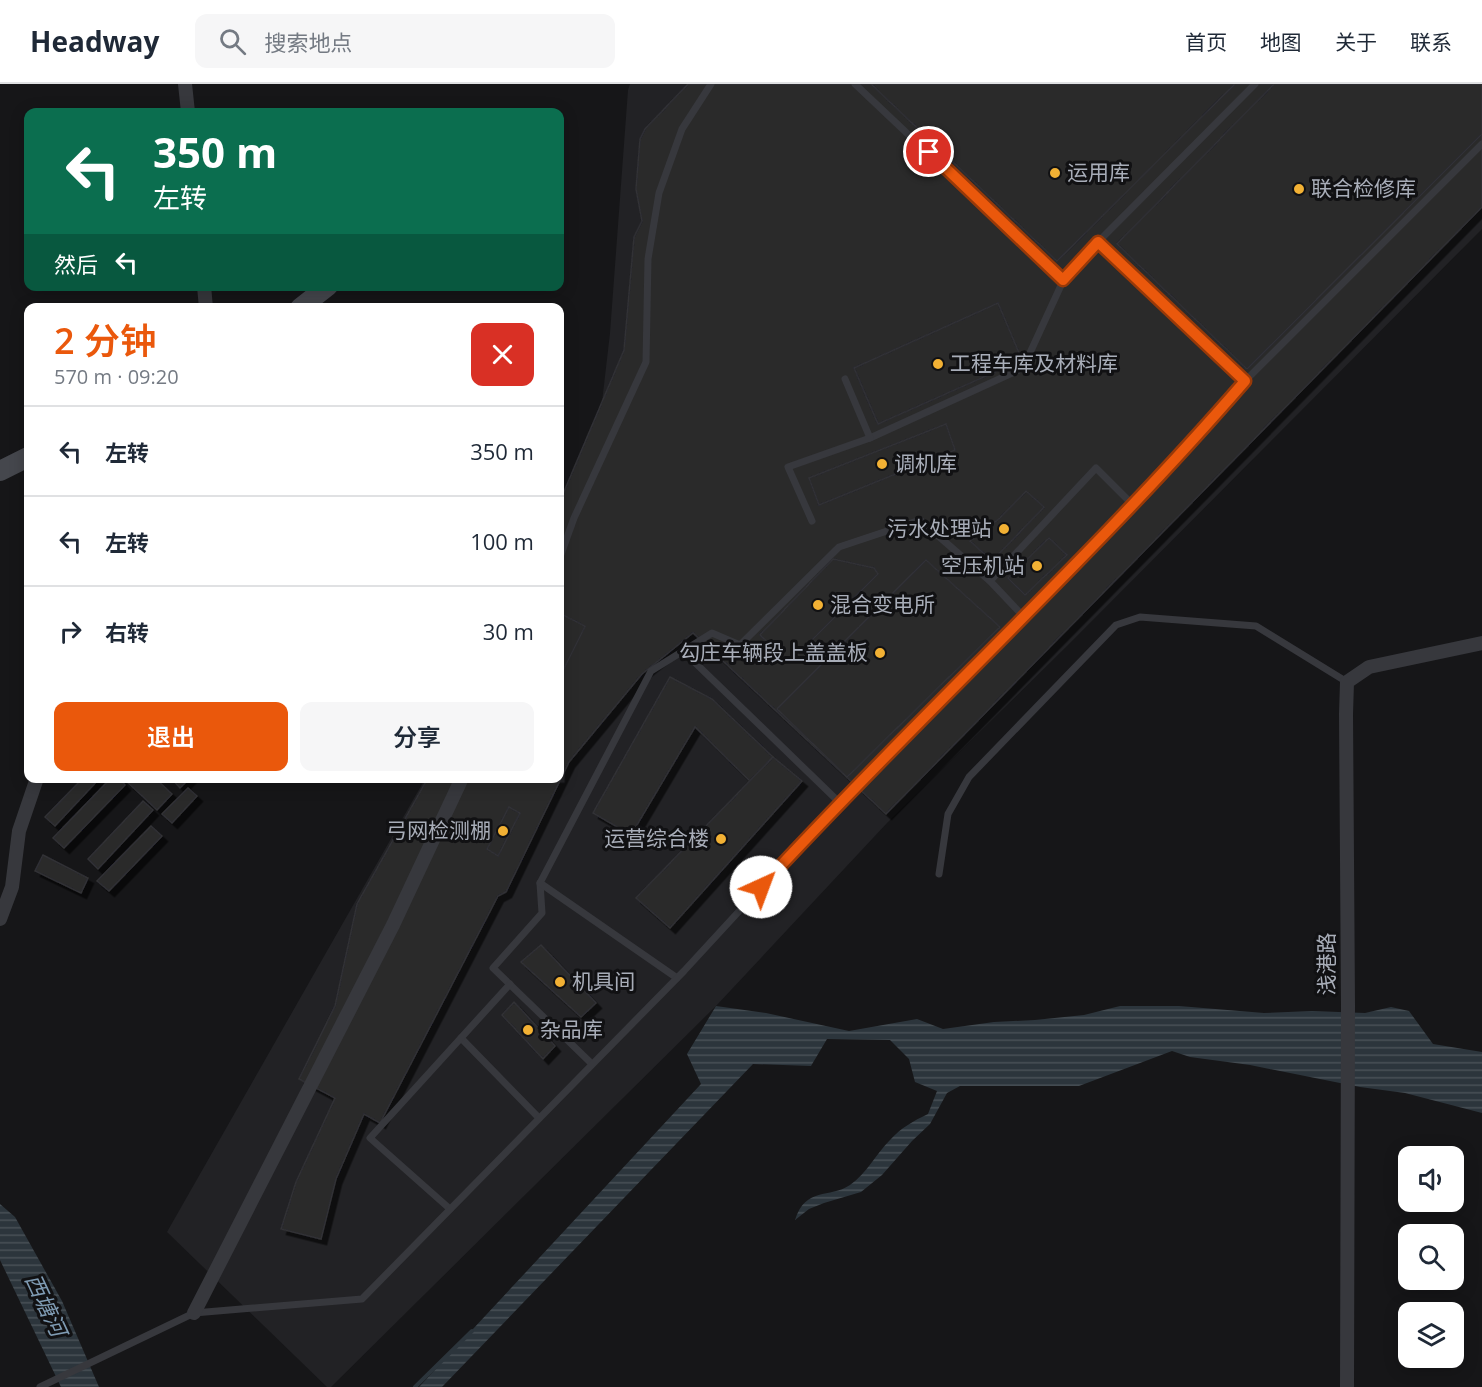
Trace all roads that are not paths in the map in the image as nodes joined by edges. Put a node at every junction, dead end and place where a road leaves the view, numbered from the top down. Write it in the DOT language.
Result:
graph roads {
  1 [pos="185,84"];
  2 [pos="711,84"];
  3 [pos="855,84"];
  4 [pos="1255,84"];
  5 [pos="188,108"];
  6 [pos="1482,144"];
  7 [pos="1098,242"];
  8 [pos="1063,280"];
  9 [pos="322,291"];
  10 [pos="306,303"];
  11 [pos="845,379"];
  12 [pos="1245,381"];
  13 [pos="870,438"];
  14 [pos="24,460"];
  15 [pos="0,471"];
  16 [pos="1133,505"];
  17 [pos="812,521"];
  18 [pos="564,546"];
  19 [pos="990,581"];
  20 [pos="1023,616"];
  21 [pos="1482,643"];
  22 [pos="684,651"];
  23 [pos="1347,682"];
  24 [pos="35,783"];
  25 [pos="460,783"];
  26 [pos="840,802"];
  27 [pos="939,874"];
  28 [pos="540,883"];
  29 [pos="0,919"];
  30 [pos="677,978"];
  31 [pos="510,984"];
  32 [pos="461,1038"];
  33 [pos="592,1064"];
  34 [pos="539,1118"];
  35 [pos="450,1209"];
  36 [pos="194,1314"];
  37 [pos="40,1387"];
  38 [pos="1347,1387"];
  1 -- 5 [label="street"];
  2 -- 18 [label="lane"];
  3 -- 8 [label="lane"];
  4 -- 7 [label="lane"];
  6 -- 12 [label="lane"];
  7 -- 8 [label="lane"];
  7 -- 12 [label="lane"];
  8 -- 13 [label="lane"];
  9 -- 10 [label="street"];
  11 -- 13 [label="lane"];
  12 -- 16 [label="lane"];
  13 -- 17 [label="lane"];
  14 -- 15 [label="street"];
  16 -- 19 [label="lane"];
  16 -- 20 [label="lane"];
  19 -- 20 [label="lane"];
  19 -- 22 [label="lane"];
  20 -- 26 [label="lane"];
  21 -- 23 [label="street"];
  22 -- 26 [label="lane"];
  22 -- 28 [label="lane"];
  23 -- 27 [label="lane"];
  23 -- 38 [label="street, 浅港路"];
  24 -- 29 [label="street"];
  25 -- 36 [label="street"];
  26 -- 30 [label="lane"];
  28 -- 30 [label="lane"];
  28 -- 31 [label="lane"];
  30 -- 33 [label="lane"];
  31 -- 32 [label="lane"];
  31 -- 33 [label="lane"];
  32 -- 34 [label="lane"];
  32 -- 35 [label="lane"];
  33 -- 34 [label="lane"];
  34 -- 35 [label="lane"];
  35 -- 36 [label="lane"];
  36 -- 37 [label="lane"];
}
